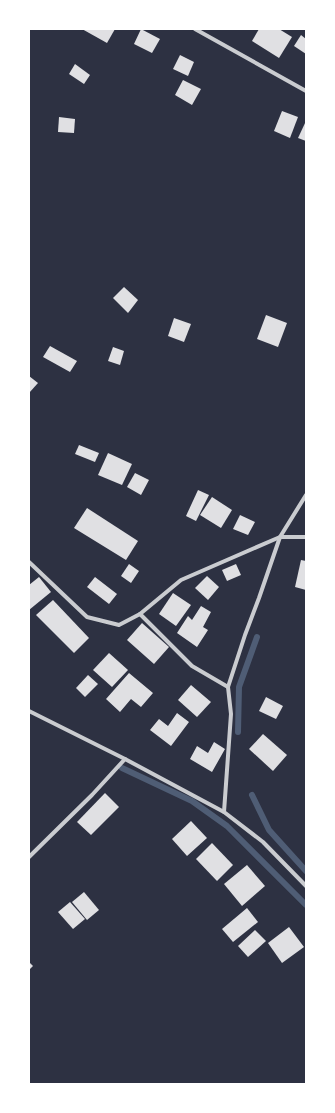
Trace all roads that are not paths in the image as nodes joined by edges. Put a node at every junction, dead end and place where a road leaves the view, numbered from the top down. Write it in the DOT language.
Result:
graph roads {
  1 [pos="195,29"];
  2 [pos="306,92"];
  3 [pos="306,495"];
  4 [pos="280,537"];
  5 [pos="306,537"];
  6 [pos="29,562"];
  7 [pos="140,614"];
  8 [pos="228,688"];
  9 [pos="29,711"];
  10 [pos="125,759"];
  11 [pos="224,812"];
  12 [pos="29,857"];
  13 [pos="306,886"];
  1 -- 2 [label="street"];
  3 -- 4 [label="street"];
  4 -- 5 [label="street"];
  4 -- 7 [label="street"];
  4 -- 8 [label="street"];
  6 -- 7 [label="street"];
  7 -- 8 [label="street"];
  8 -- 11 [label="street"];
  9 -- 10 [label="street"];
  10 -- 11 [label="street"];
  10 -- 12 [label="street"];
  11 -- 13 [label="street"];
}
